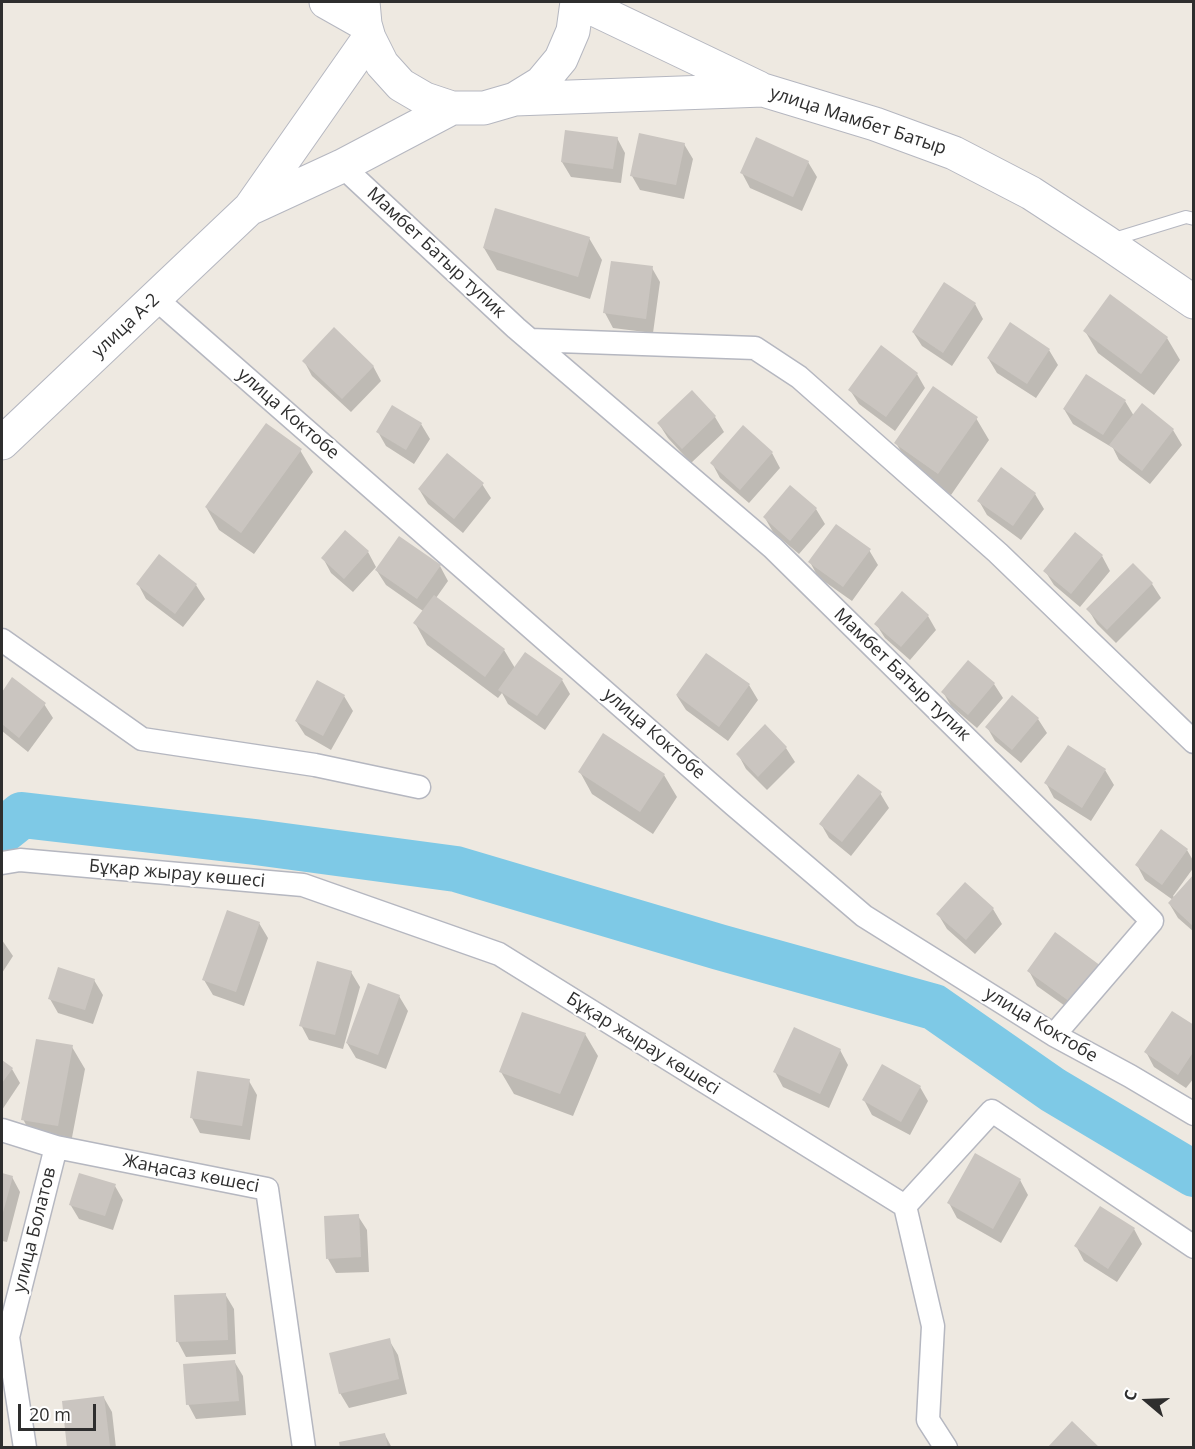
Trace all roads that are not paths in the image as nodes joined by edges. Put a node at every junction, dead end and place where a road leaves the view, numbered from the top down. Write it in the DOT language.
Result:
graph roads {
  1 [pos="326,2"];
  2 [pos="578,2"];
  3 [pos="366,21"];
  4 [pos="764,90"];
  5 [pos="515,99"];
  6 [pos="452,108"];
  7 [pos="342,166"];
  8 [pos="250,208"];
  9 [pos="1194,219"];
  10 [pos="1107,242"];
  11 [pos="155,298"];
  12 [pos="1194,302"];
  13 [pos="530,340"];
  14 [pos="8,429"];
  15 [pos="2,640"];
  16 [pos="1194,742"];
  17 [pos="419,787"];
  18 [pos="2,863"];
  19 [pos="1054,1035"];
  20 [pos="1194,1114"];
  21 [pos="2,1130"];
  22 [pos="56,1147"];
  23 [pos="905,1206"];
  24 [pos="1194,1246"];
  25 [pos="5,1341"];
  26 [pos="26,1448"];
  27 [pos="304,1448"];
  28 [pos="946,1448"];
  1 -- 3 [label="main road"];
  2 -- 4 [label="main road"];
  2 -- 5 [label="main road"];
  3 -- 6 [label="main road"];
  3 -- 8 [label="main road, улица А-2"];
  4 -- 5 [label="main road, улица Мамбет Батыр"];
  4 -- 10 [label="main road, улица Мамбет Батыр"];
  5 -- 6 [label="main road"];
  6 -- 7 [label="main road, улица А-2"];
  7 -- 8 [label="main road, улица А-2"];
  7 -- 13 [label="street, Мамбет Батыр тупик"];
  8 -- 11 [label="main road, улица А-2"];
  9 -- 10 [label="lane"];
  10 -- 12 [label="main road, улица Мамбет Батыр"];
  11 -- 14 [label="main road, улица А-2"];
  11 -- 19 [label="street, улица Коктобе"];
  13 -- 16 [label="street"];
  13 -- 19 [label="street, Мамбет Батыр тупик"];
  15 -- 17 [label="street"];
  18 -- 23 [label="street, Бұқар жырау көшесі"];
  19 -- 20 [label="street, улица Коктобе"];
  21 -- 22 [label="street, Жаңасаз көшесі"];
  22 -- 25 [label="street, улица Болатов"];
  22 -- 27 [label="street, Жаңасаз көшесі"];
  23 -- 24 [label="street"];
  23 -- 28 [label="street"];
  25 -- 26 [label="street"];
}
